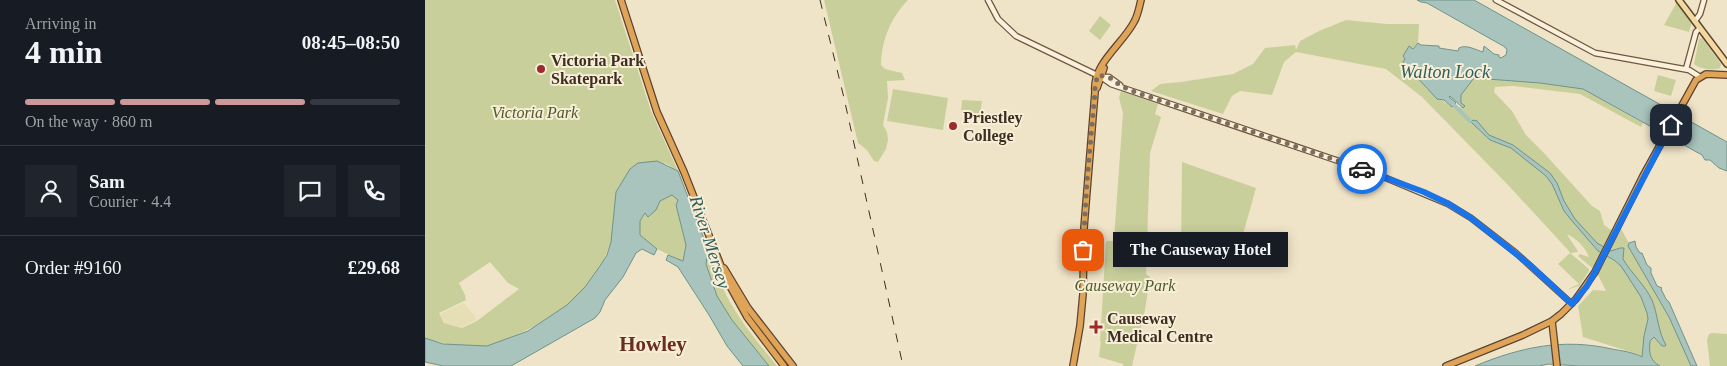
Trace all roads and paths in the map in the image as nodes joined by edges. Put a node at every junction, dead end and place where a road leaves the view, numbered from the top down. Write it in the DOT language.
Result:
graph roads {
  1 [pos="621,0"];
  2 [pos="988,0"];
  3 [pos="1141,0"];
  4 [pos="1496,0"];
  5 [pos="1679,0"];
  6 [pos="1704,0"];
  7 [pos="1695,21"];
  8 [pos="1700,28"];
  9 [pos="1727,64"];
  10 [pos="1686,70"];
  11 [pos="1727,75"];
  12 [pos="1100,76"];
  13 [pos="1699,77"];
  14 [pos="721,266"];
  15 [pos="1572,304"];
  16 [pos="1552,321"];
  17 [pos="784,366"];
  18 [pos="793,366"];
  19 [pos="1073,366"];
  20 [pos="1446,366"];
  21 [pos="1557,366"];
  1 -- 14 [label="highway"];
  2 -- 12 [label="street"];
  3 -- 12 [label="highway"];
  4 -- 10 [label="street"];
  5 -- 7 [label="main road"];
  6 -- 7 [label="street"];
  7 -- 8 [label="main road"];
  8 -- 9 [label="main road"];
  8 -- 10 [label="street"];
  10 -- 13 [label="street"];
  11 -- 13 [label="highway"];
  12 -- 15 [label="street"];
  12 -- 19 [label="highway"];
  13 -- 15 [label="highway"];
  14 -- 17 [label="highway"];
  14 -- 18 [label="highway"];
  15 -- 16 [label="highway"];
  16 -- 20 [label="highway"];
  16 -- 21 [label="highway"];
}
